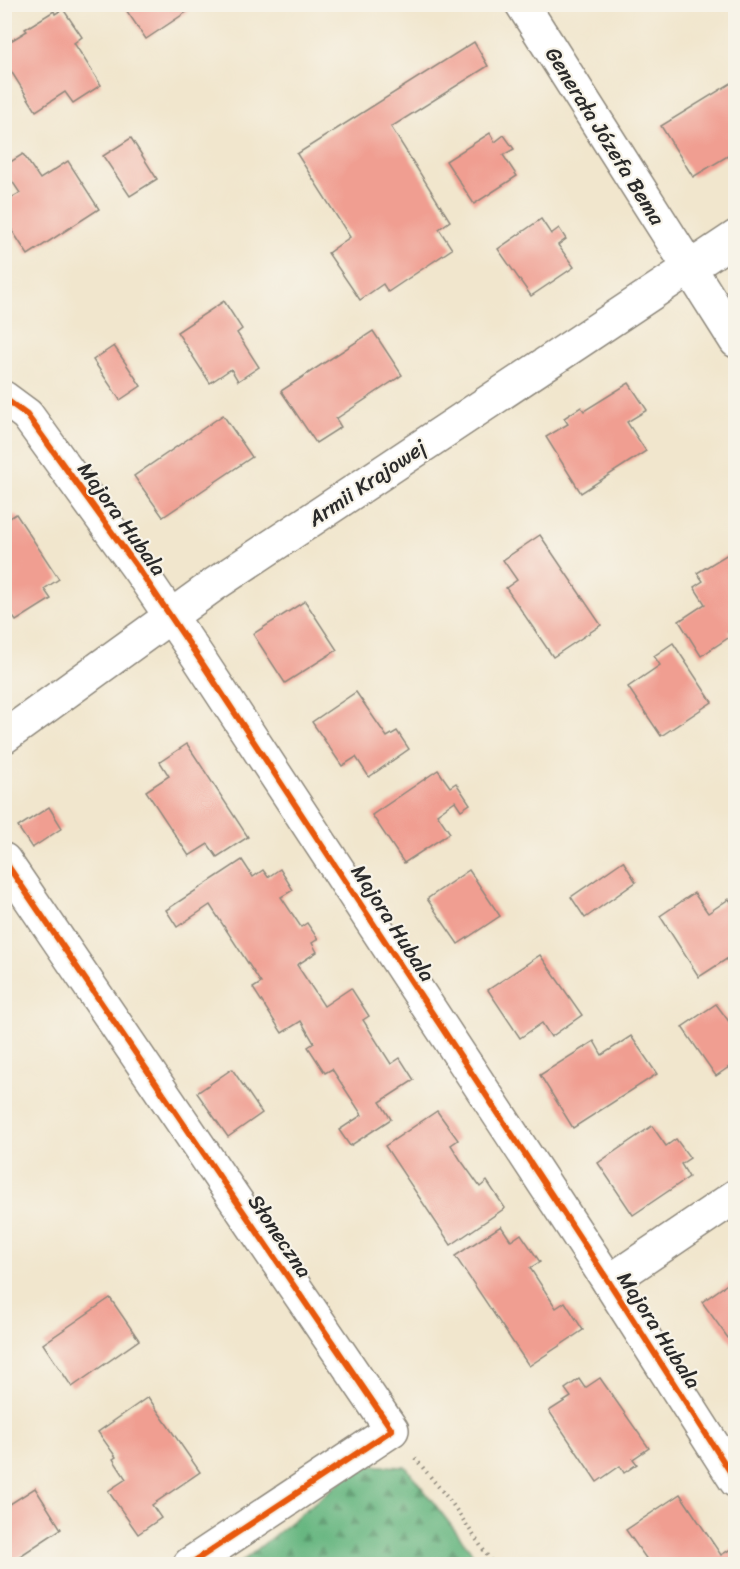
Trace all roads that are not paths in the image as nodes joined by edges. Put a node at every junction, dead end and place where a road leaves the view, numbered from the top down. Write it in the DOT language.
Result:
graph roads {
  1 [pos="522,4"];
  2 [pos="735,237"];
  3 [pos="689,267"];
  4 [pos="735,341"];
  5 [pos="4,398"];
  6 [pos="170,615"];
  7 [pos="4,737"];
  8 [pos="4,860"];
  9 [pos="735,1196"];
  10 [pos="609,1282"];
  11 [pos="735,1481"];
  12 [pos="190,1564"];
  1 -- 3 [label="street, Generała Józefa Bema"];
  2 -- 3 [label="street, Armii Krajowej"];
  3 -- 4 [label="street, Generała Józefa Bema"];
  3 -- 6 [label="street, Armii Krajowej"];
  5 -- 6 [label="street, Majora Hubala"];
  6 -- 7 [label="street, Armii Krajowej"];
  6 -- 10 [label="street, Majora Hubala"];
  8 -- 12 [label="street, Słoneczna"];
  9 -- 10 [label="street"];
  10 -- 11 [label="street, Majora Hubala"];
}
